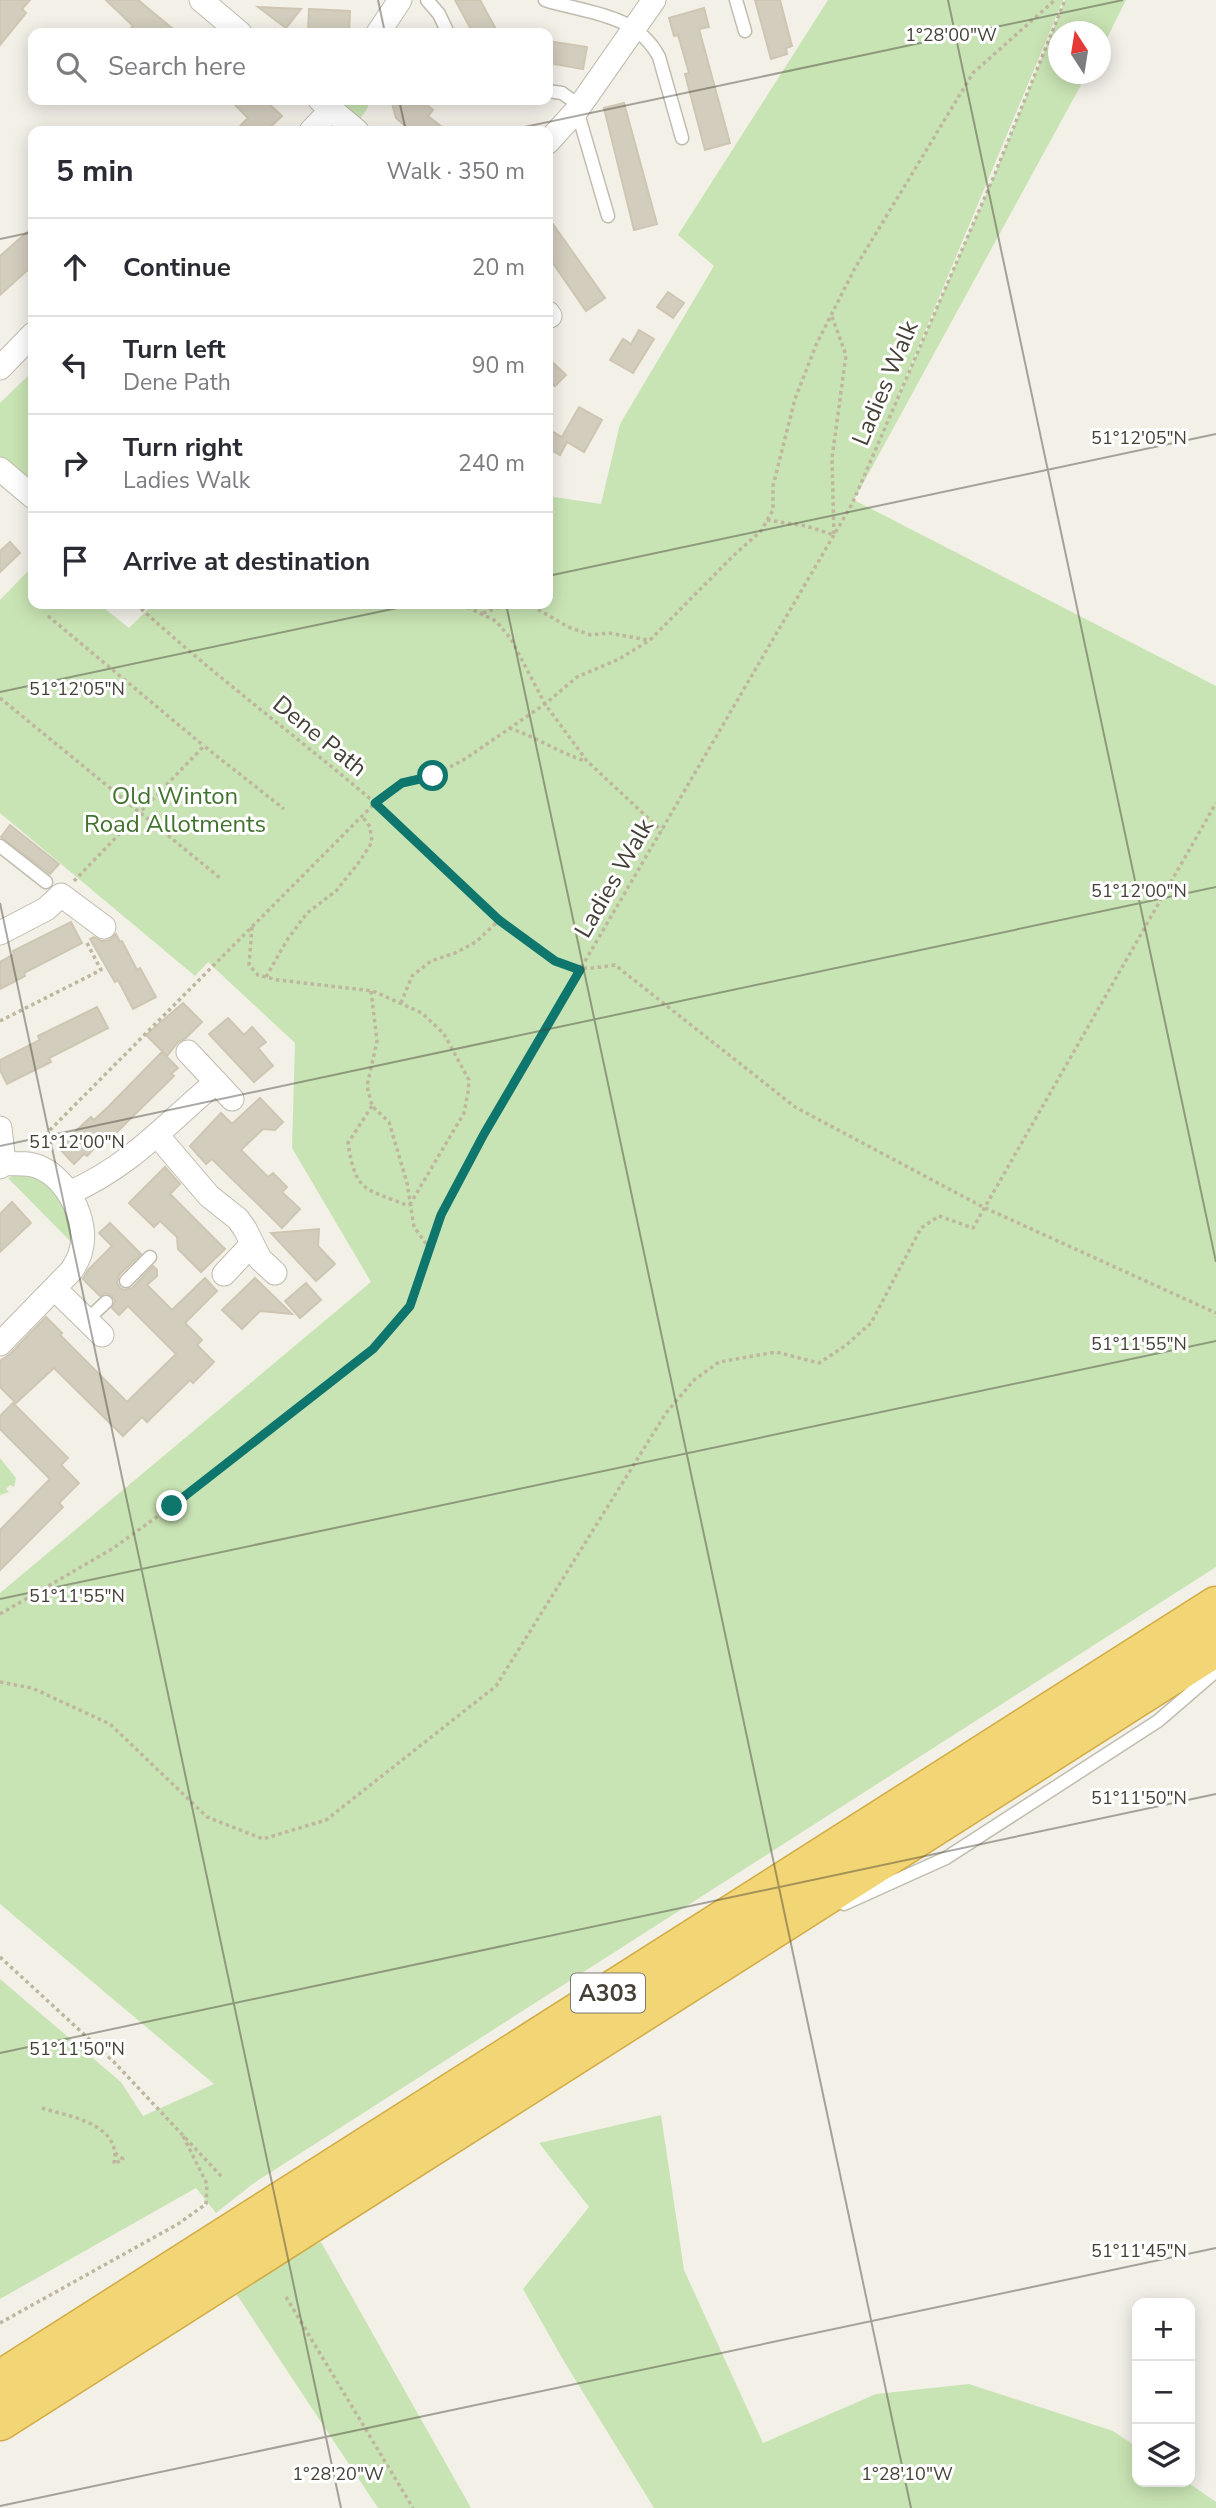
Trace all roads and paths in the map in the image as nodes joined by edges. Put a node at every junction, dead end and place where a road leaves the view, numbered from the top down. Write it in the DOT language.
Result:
graph roads {
  1 [pos="201,0"];
  2 [pos="400,0"];
  3 [pos="427,0"];
  4 [pos="545,0"];
  5 [pos="654,0"];
  6 [pos="736,0"];
  7 [pos="1055,0"];
  8 [pos="1065,0"];
  9 [pos="234,28"];
  10 [pos="381,28"];
  11 [pos="446,28"];
  12 [pos="633,30"];
  13 [pos="745,31"];
  14 [pos="553,92"];
  15 [pos="325,105"];
  16 [pos="328,105"];
  17 [pos="578,108"];
  18 [pos="314,126"];
  19 [pos="351,126"];
  20 [pos="553,136"];
  21 [pos="682,138"];
  22 [pos="608,216"];
  23 [pos="831,314"];
  24 [pos="28,339"];
  25 [pos="0,368"];
  26 [pos="0,469"];
  27 [pos="28,491"];
  28 [pos="767,520"];
  29 [pos="834,534"];
  30 [pos="142,609"];
  31 [pos="473,609"];
  32 [pos="495,609"];
  33 [pos="537,609"];
  34 [pos="483,613"];
  35 [pos="48,616"];
  36 [pos="650,640"];
  37 [pos="0,698"];
  38 [pos="545,704"];
  39 [pos="509,728"];
  40 [pos="204,746"];
  41 [pos="587,761"];
  42 [pos="375,803"];
  43 [pos="1216,803"];
  44 [pos="284,809"];
  45 [pos="139,814"];
  46 [pos="362,816"];
  47 [pos="662,831"];
  48 [pos="0,846"];
  49 [pos="220,878"];
  50 [pos="53,889"];
  51 [pos="499,920"];
  52 [pos="104,927"];
  53 [pos="252,927"];
  54 [pos="0,933"];
  55 [pos="580,970"];
  56 [pos="266,977"];
  57 [pos="371,991"];
  58 [pos="401,1003"];
  59 [pos="0,1021"];
  60 [pos="188,1052"];
  61 [pos="372,1106"];
  62 [pos="0,1128"];
  63 [pos="157,1135"];
  64 [pos="6,1165"];
  65 [pos="69,1193"];
  66 [pos="410,1206"];
  67 [pos="983,1207"];
  68 [pos="252,1244"];
  69 [pos="430,1248"];
  70 [pos="150,1257"];
  71 [pos="275,1273"];
  72 [pos="224,1275"];
  73 [pos="126,1281"];
  74 [pos="55,1289"];
  75 [pos="106,1302"];
  76 [pos="1216,1313"];
  77 [pos="95,1328"];
  78 [pos="0,1344"];
  79 [pos="1216,1606"];
  80 [pos="0,1614"];
  81 [pos="1216,1647"];
  82 [pos="1216,1671"];
  83 [pos="0,1682"];
  84 [pos="833,1909"];
  85 [pos="820,1914"];
  86 [pos="732,1954"];
  87 [pos="0,1957"];
  88 [pos="42,2108"];
  89 [pos="182,2134"];
  90 [pos="115,2153"];
  91 [pos="222,2176"];
  92 [pos="286,2297"];
  93 [pos="0,2323"];
  94 [pos="0,2380"];
  95 [pos="0,2421"];
  96 [pos="413,2508"];
  1 -- 9 [label="street"];
  2 -- 10 [label="street"];
  3 -- 11 [label="lane"];
  4 -- 12 [label="lane"];
  5 -- 12 [label="street"];
  6 -- 13 [label="lane"];
  7 -- 23 [label="path"];
  8 -- 29 [label="path, Ladies Walk"];
  12 -- 17 [label="street"];
  12 -- 21 [label="lane"];
  14 -- 17 [label="lane"];
  15 -- 18 [label="street"];
  16 -- 19 [label="street"];
  17 -- 20 [label="street"];
  17 -- 22 [label="lane"];
  23 -- 28 [label="path"];
  23 -- 29 [label="path"];
  24 -- 25 [label="street"];
  26 -- 27 [label="street"];
  28 -- 29 [label="path"];
  28 -- 36 [label="path"];
  29 -- 47 [label="path, Ladies Walk"];
  30 -- 42 [label="path, Dene Path"];
  31 -- 34 [label="path"];
  32 -- 34 [label="path"];
  33 -- 36 [label="path"];
  34 -- 38 [label="path"];
  35 -- 40 [label="path"];
  36 -- 38 [label="path"];
  37 -- 45 [label="path"];
  38 -- 39 [label="path"];
  38 -- 41 [label="path"];
  39 -- 41 [label="path"];
  39 -- 42 [label="path"];
  40 -- 44 [label="path"];
  40 -- 45 [label="path"];
  41 -- 47 [label="path"];
  42 -- 46 [label="path"];
  42 -- 51 [label="path, Dene Path"];
  43 -- 67 [label="path"];
  45 -- 49 [label="path"];
  45 -- 50 [label="path"];
  46 -- 53 [label="path"];
  46 -- 56 [label="path"];
  47 -- 55 [label="path, Ladies Walk"];
  48 -- 50 [label="lane"];
  50 -- 52 [label="street"];
  50 -- 54 [label="street"];
  51 -- 55 [label="path, Dene Path"];
  51 -- 58 [label="path"];
  52 -- 59 [label="path"];
  53 -- 56 [label="path"];
  53 -- 64 [label="path"];
  55 -- 67 [label="path"];
  55 -- 69 [label="path, Ladies Walk"];
  56 -- 57 [label="path"];
  57 -- 58 [label="path"];
  57 -- 61 [label="path"];
  58 -- 66 [label="path"];
  60 -- 63 [label="street"];
  61 -- 66 [label="path"];
  61 -- 66 [label="path"];
  62 -- 64 [label="street"];
  63 -- 65 [label="street"];
  63 -- 68 [label="street"];
  64 -- 65 [label="street"];
  65 -- 74 [label="street"];
  66 -- 69 [label="path"];
  67 -- 76 [label="path"];
  67 -- 83 [label="path"];
  68 -- 71 [label="street"];
  68 -- 72 [label="street"];
  69 -- 80 [label="path, Ladies Walk"];
  70 -- 73 [label="lane"];
  74 -- 77 [label="street"];
  74 -- 78 [label="street"];
  75 -- 77 [label="lane"];
  79 -- 94 [label="highway, A303"];
  81 -- 86 [label="highway, A303"];
  82 -- 84 [label="lane"];
  85 -- 86 [label="lane"];
  86 -- 95 [label="highway, A303"];
  87 -- 89 [label="path"];
  88 -- 90 [label="path"];
  89 -- 91 [label="path"];
  89 -- 93 [label="path"];
  92 -- 96 [label="path"];
}
